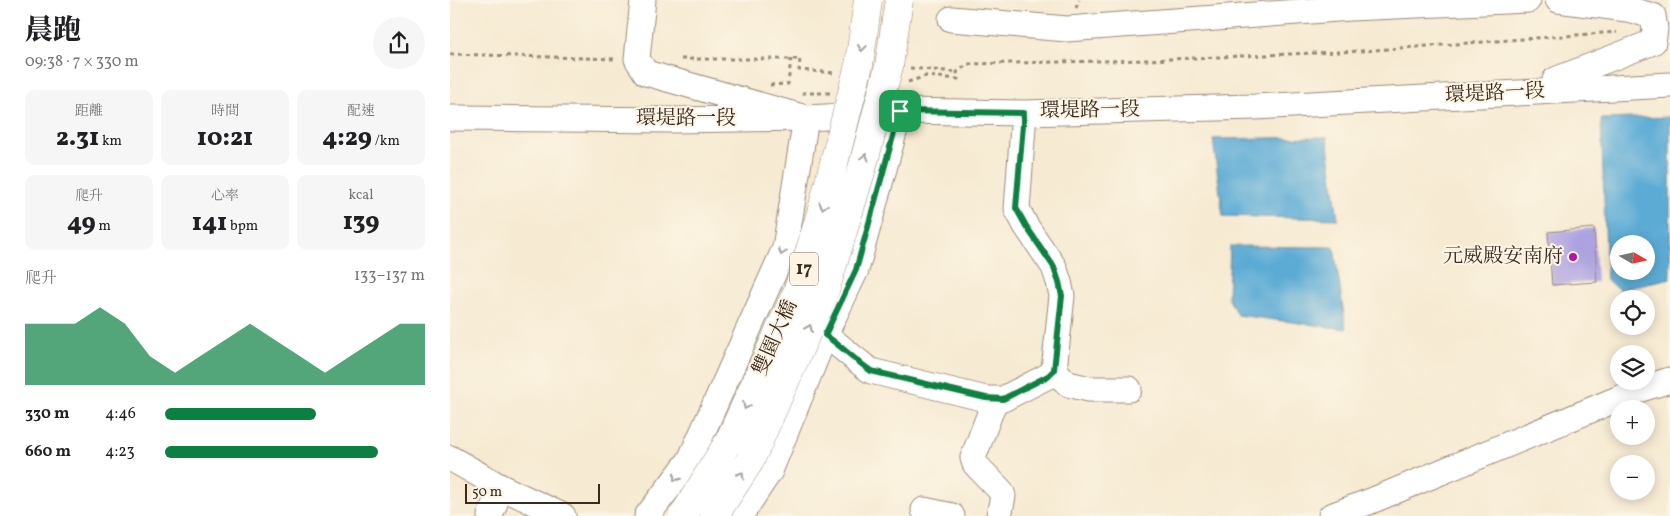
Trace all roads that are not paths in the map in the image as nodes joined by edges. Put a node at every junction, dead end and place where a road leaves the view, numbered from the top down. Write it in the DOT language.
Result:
graph roads {
  1 [pos="643,0"];
  2 [pos="868,0"];
  3 [pos="899,0"];
  4 [pos="1528,0"];
  5 [pos="1558,0"];
  6 [pos="950,19"];
  7 [pos="1670,85"];
  8 [pos="1556,90"];
  9 [pos="900,111"];
  10 [pos="1024,113"];
  11 [pos="450,118"];
  12 [pos="806,118"];
  13 [pos="825,335"];
  14 [pos="1054,370"];
  15 [pos="1670,380"];
  16 [pos="1128,389"];
  17 [pos="995,400"];
  18 [pos="450,458"];
  19 [pos="501,487"];
  20 [pos="924,510"];
  21 [pos="490,516"];
  22 [pos="563,516"];
  23 [pos="647,516"];
  24 [pos="682,516"];
  25 [pos="714,516"];
  26 [pos="740,516"];
  27 [pos="952,516"];
  28 [pos="998,516"];
  29 [pos="1331,516"];
  1 -- 12 [label="street"];
  2 -- 24 [label="main road, 雙園大橋 / 17, one-way, bridge"];
  25 -- 3 [label="main road, 雙園大橋 / 17, one-way, bridge"];
  4 -- 6 [label="street"];
  5 -- 8 [label="street"];
  7 -- 8 [label="street, 環堤路一段"];
  8 -- 10 [label="street, 環堤路一段"];
  9 -- 10 [label="street, 環堤路一段"];
  9 -- 12 [label="street, 環堤路一段"];
  9 -- 13 [label="street"];
  10 -- 14 [label="street"];
  11 -- 12 [label="street, 環堤路一段"];
  12 -- 23 [label="street, one-way"];
  13 -- 17 [label="street"];
  13 -- 26 [label="street"];
  14 -- 16 [label="street"];
  14 -- 17 [label="street"];
  15 -- 29 [label="street"];
  17 -- 28 [label="street"];
  18 -- 19 [label="street"];
  19 -- 21 [label="street"];
  19 -- 22 [label="street"];
  20 -- 27 [label="street"];
}
